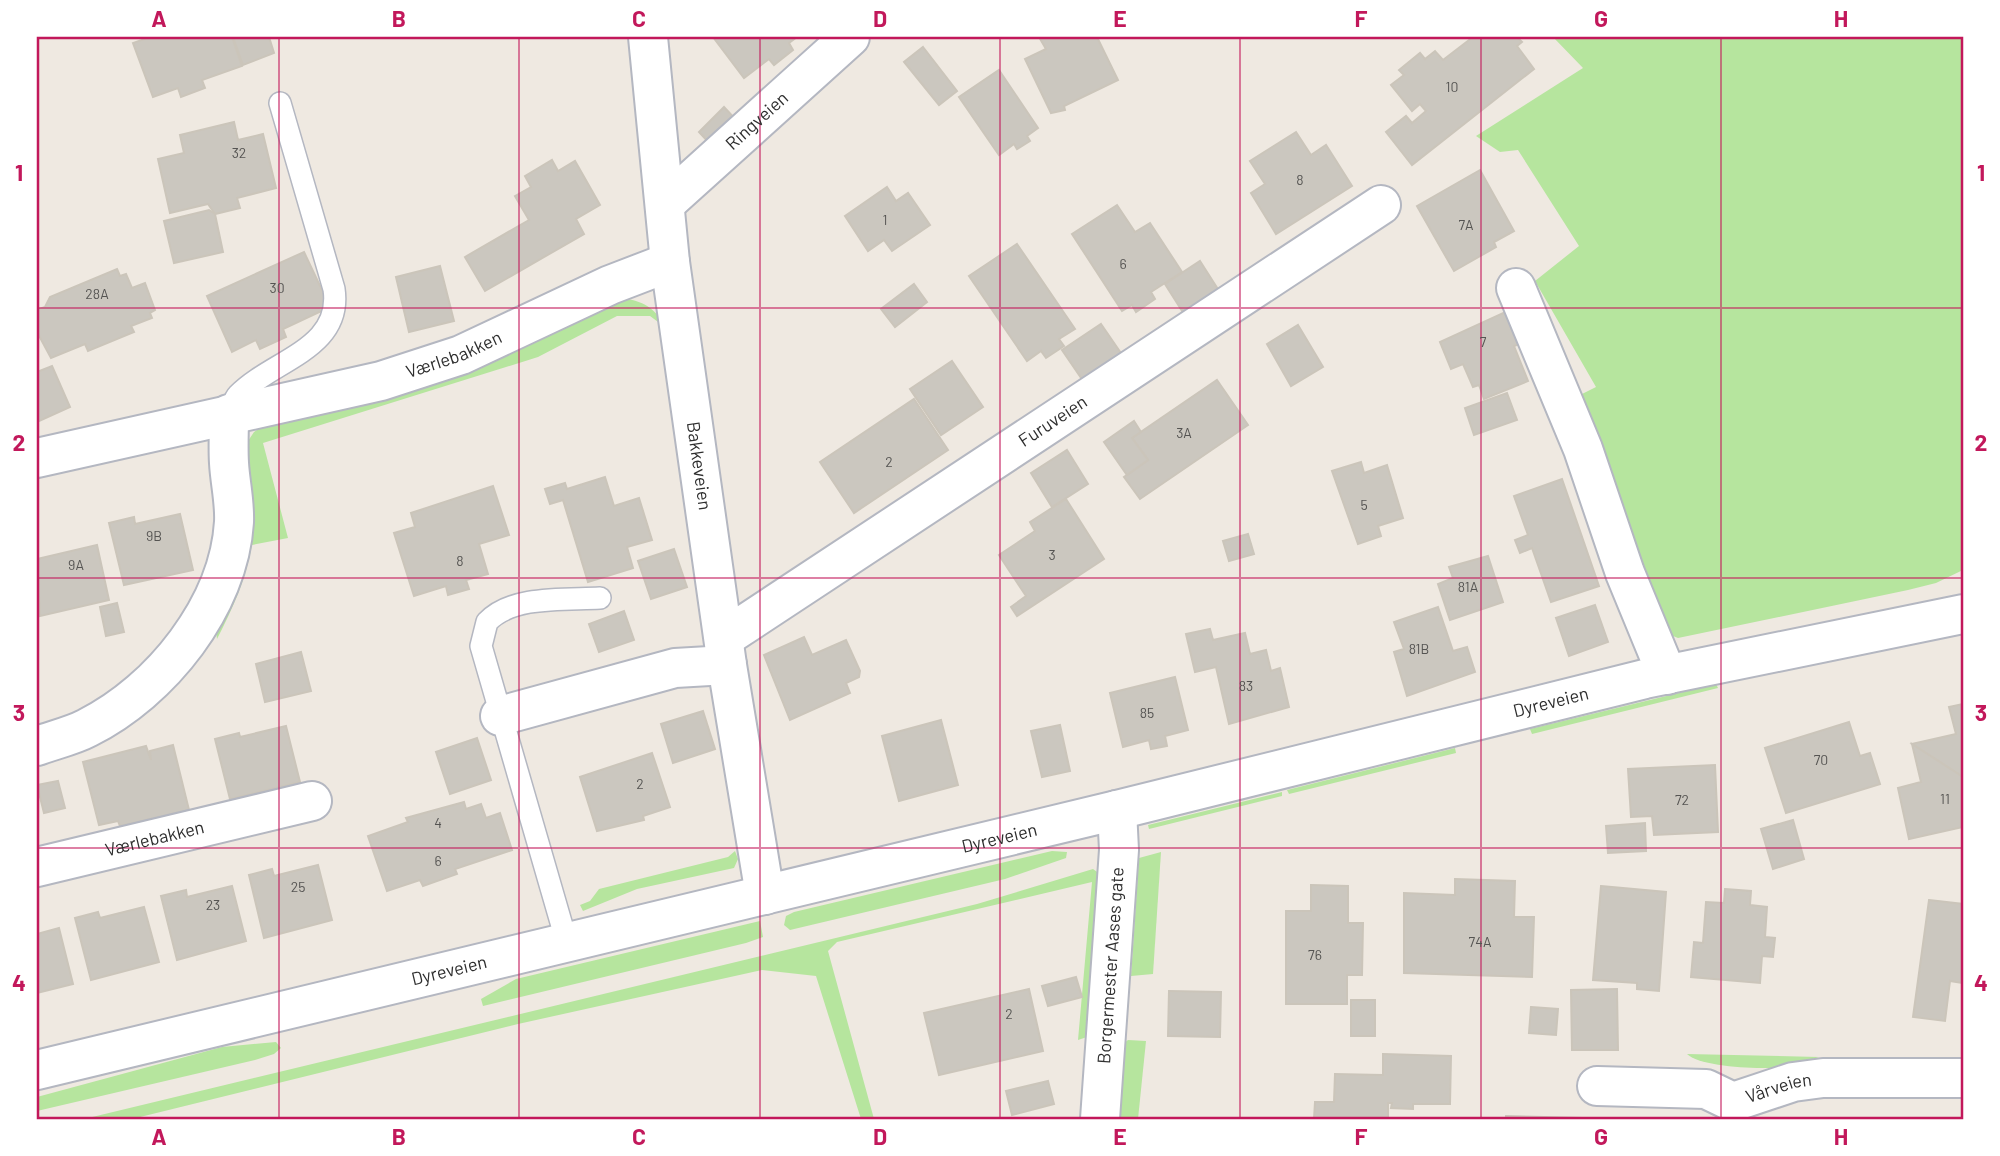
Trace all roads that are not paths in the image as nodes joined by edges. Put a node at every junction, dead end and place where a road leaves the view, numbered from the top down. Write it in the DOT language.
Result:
graph roads {
  1 [pos="648,37"];
  2 [pos="850,37"];
  3 [pos="280,103"];
  4 [pos="665,204"];
  5 [pos="1381,205"];
  6 [pos="670,262"];
  7 [pos="1516,288"];
  8 [pos="229,414"];
  9 [pos="37,458"];
  10 [pos="600,597"];
  11 [pos="1963,614"];
  12 [pos="725,652"];
  13 [pos="1667,675"];
  14 [pos="500,716"];
  15 [pos="37,746"];
  16 [pos="312,801"];
  17 [pos="1117,810"];
  18 [pos="37,867"];
  19 [pos="765,895"];
  20 [pos="567,943"];
  21 [pos="37,1070"];
  22 [pos="1963,1078"];
  23 [pos="1597,1086"];
  24 [pos="1727,1110"];
  25 [pos="1100,1119"];
  1 -- 4 [label="street, Bakkeveien"];
  2 -- 4 [label="street, Ringveien"];
  3 -- 8 [label="lane"];
  4 -- 6 [label="street, Bakkeveien"];
  5 -- 12 [label="street, Furuveien"];
  6 -- 8 [label="street, Værlebakken"];
  6 -- 12 [label="street, Bakkeveien"];
  7 -- 13 [label="street"];
  8 -- 9 [label="street, Værlebakken"];
  8 -- 15 [label="street"];
  10 -- 14 [label="lane"];
  11 -- 13 [label="street, Dyreveien"];
  12 -- 14 [label="street"];
  12 -- 19 [label="street, Bakkeveien"];
  13 -- 17 [label="street, Dyreveien"];
  14 -- 20 [label="lane"];
  16 -- 18 [label="street, Værlebakken"];
  17 -- 19 [label="street, Dyreveien"];
  17 -- 25 [label="street, Borgermester Aases gate"];
  19 -- 20 [label="street, Dyreveien"];
  20 -- 21 [label="street, Dyreveien"];
  22 -- 24 [label="street, Vårveien"];
  23 -- 24 [label="street, Vårveien"];
}
